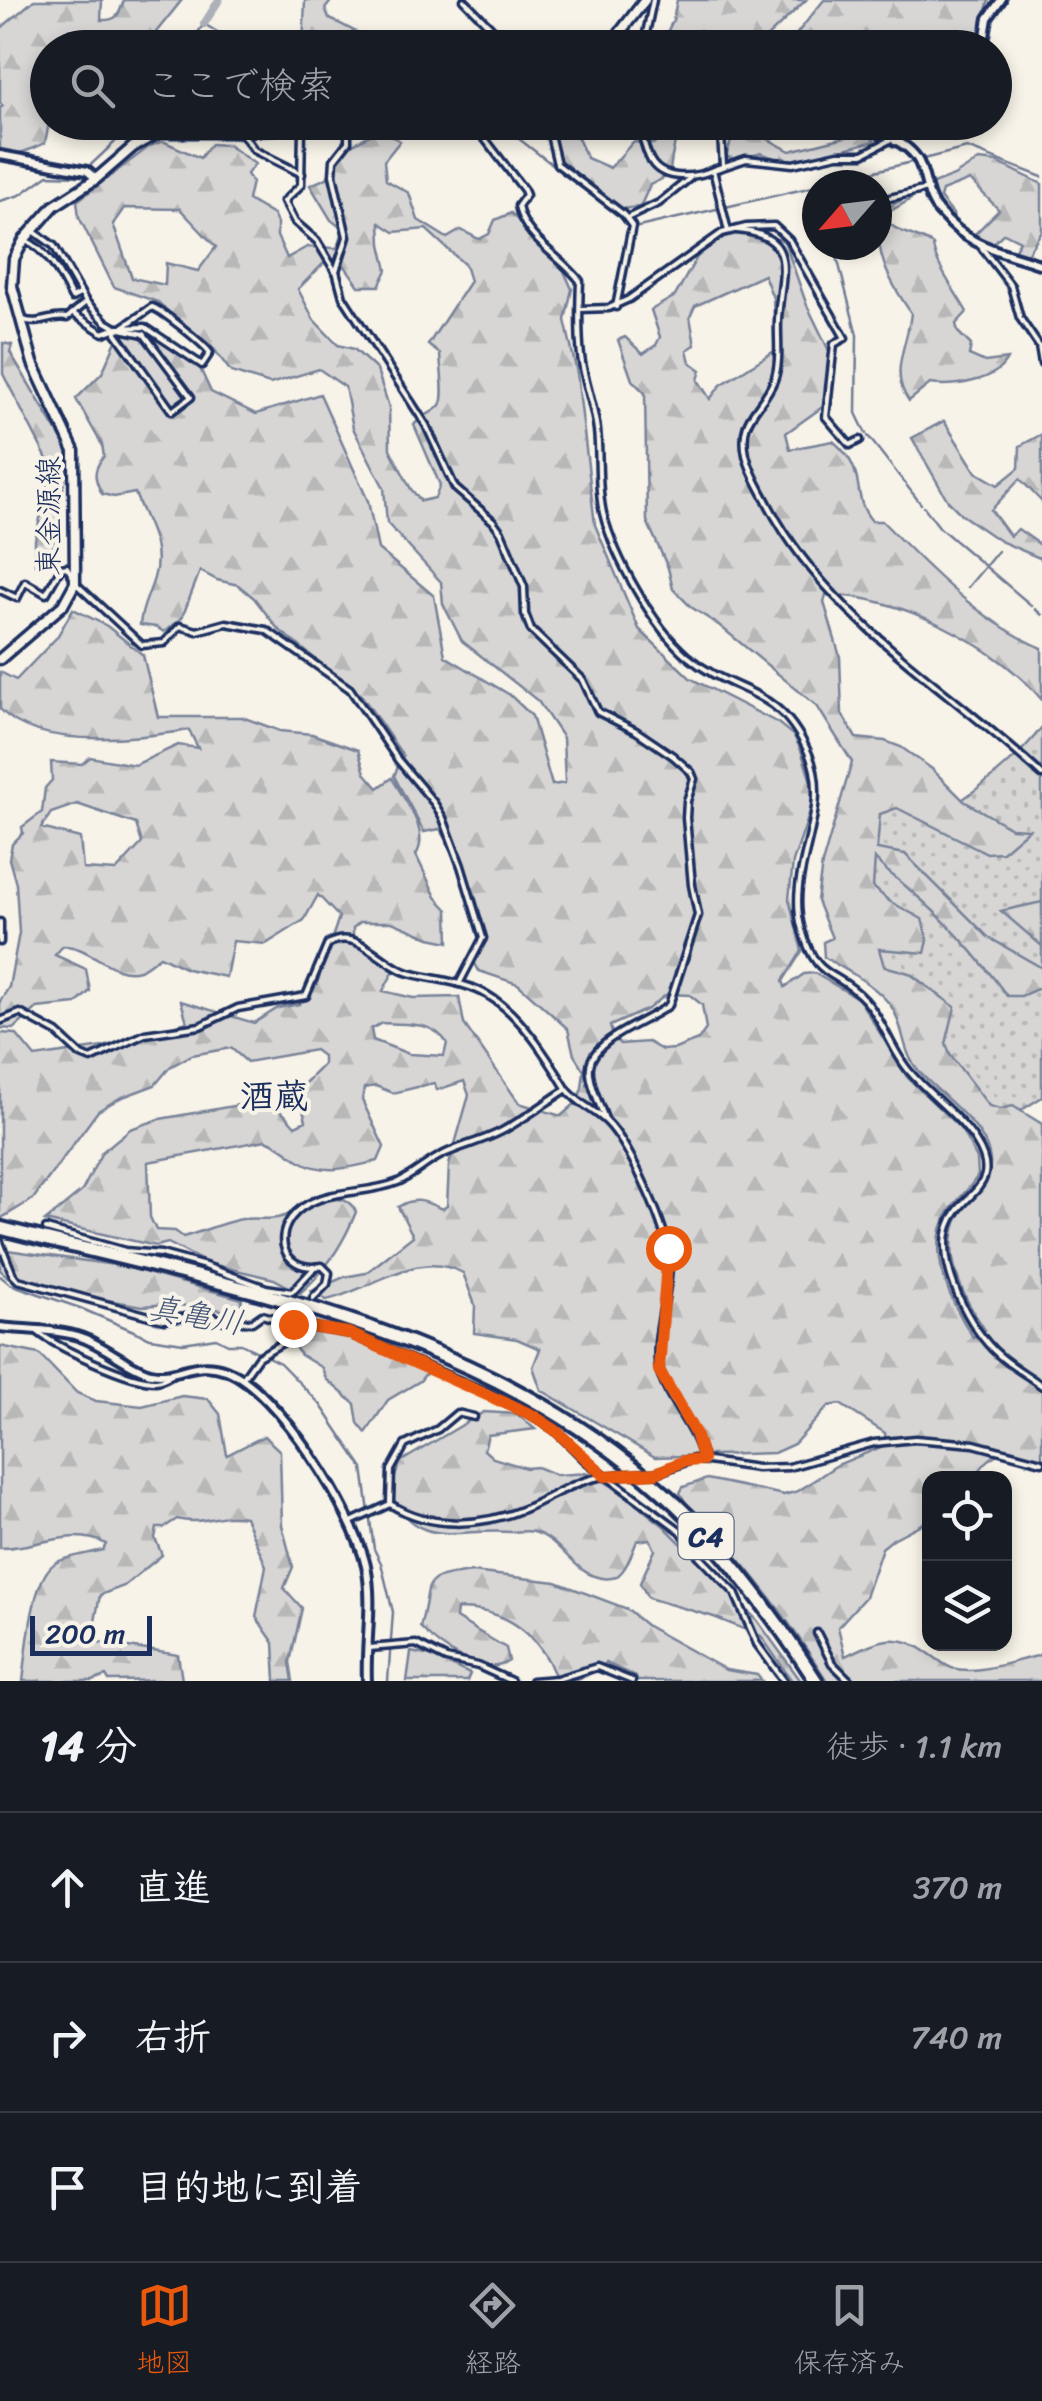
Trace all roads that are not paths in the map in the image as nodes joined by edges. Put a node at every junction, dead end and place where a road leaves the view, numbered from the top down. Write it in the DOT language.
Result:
graph roads {
  1 [pos="464,0"];
  2 [pos="645,0"];
  3 [pos="653,0"];
  4 [pos="1001,0"];
  5 [pos="493,30"];
  6 [pos="622,30"];
  7 [pos="647,30"];
  8 [pos="986,30"];
  9 [pos="145,140"];
  10 [pos="247,140"];
  11 [pos="302,140"];
  12 [pos="348,140"];
  13 [pos="486,140"];
  14 [pos="552,140"];
  15 [pos="645,140"];
  16 [pos="721,140"];
  17 [pos="893,140"];
  18 [pos="0,155"];
  19 [pos="723,165"];
  20 [pos="713,170"];
  21 [pos="302,174"];
  22 [pos="697,175"];
  23 [pos="96,179"];
  24 [pos="927,189"];
  25 [pos="892,197"];
  26 [pos="628,218"];
  27 [pos="32,230"];
  28 [pos="737,230"];
  29 [pos="728,231"];
  30 [pos="24,240"];
  31 [pos="981,247"];
  32 [pos="1042,265"];
  33 [pos="336,272"];
  34 [pos="80,294"];
  35 [pos="86,302"];
  36 [pos="616,306"];
  37 [pos="580,309"];
  38 [pos="146,312"];
  39 [pos="72,313"];
  40 [pos="20,320"];
  41 [pos="123,326"];
  42 [pos="116,328"];
  43 [pos="145,328"];
  44 [pos="1042,364"];
  45 [pos="860,440"];
  46 [pos="75,581"];
  47 [pos="0,590"];
  48 [pos="0,659"];
  49 [pos="1042,775"];
  50 [pos="0,922"];
  51 [pos="0,942"];
  52 [pos="460,984"];
  53 [pos="0,1021"];
  54 [pos="567,1089"];
  55 [pos="605,1119"];
  56 [pos="0,1228"];
  57 [pos="46,1229"];
  58 [pos="0,1242"];
  59 [pos="315,1267"];
  60 [pos="313,1298"];
  61 [pos="302,1313"];
  62 [pos="293,1324"];
  63 [pos="0,1326"];
  64 [pos="38,1332"];
  65 [pos="442,1354"];
  66 [pos="175,1372"];
  67 [pos="242,1378"];
  68 [pos="1042,1386"];
  69 [pos="474,1417"];
  70 [pos="703,1460"];
  71 [pos="1042,1462"];
  72 [pos="605,1476"];
  73 [pos="390,1504"];
  74 [pos="349,1524"];
  75 [pos="817,1633"];
  76 [pos="369,1648"];
  77 [pos="832,1662"];
  78 [pos="819,1675"];
  79 [pos="368,1681"];
  80 [pos="511,1681"];
  81 [pos="532,1681"];
  82 [pos="632,1681"];
  83 [pos="784,1681"];
  84 [pos="808,1681"];
  85 [pos="850,1681"];
  1 -- 5 [label="street"];
  2 -- 6 [label="main road"];
  3 -- 7 [label="street"];
  4 -- 8 [label="street"];
  9 -- 23 [label="main road, 東金源線"];
  10 -- 21 [label="street"];
  11 -- 21 [label="street"];
  12 -- 33 [label="street"];
  13 -- 37 [label="street"];
  14 -- 26 [label="street"];
  15 -- 22 [label="street"];
  16 -- 19 [label="street"];
  17 -- 19 [label="street"];
  17 -- 24 [label="street"];
  18 -- 23 [label="street"];
  19 -- 20 [label="street"];
  20 -- 22 [label="street"];
  20 -- 29 [label="street"];
  21 -- 33 [label="street"];
  22 -- 26 [label="street"];
  23 -- 27 [label="main road, 東金源線"];
  24 -- 25 [label="street"];
  24 -- 31 [label="street"];
  26 -- 36 [label="street"];
  27 -- 30 [label="main road, 東金源線"];
  27 -- 34 [label="street"];
  28 -- 29 [label="street"];
  28 -- 45 [label="street"];
  28 -- 49 [label="street"];
  29 -- 36 [label="street"];
  30 -- 34 [label="street"];
  30 -- 40 [label="main road, 東金源線"];
  31 -- 32 [label="street"];
  31 -- 44 [label="street"];
  33 -- 55 [label="street"];
  34 -- 35 [label="street"];
  35 -- 39 [label="street"];
  35 -- 42 [label="street"];
  36 -- 37 [label="street"];
  37 -- 68 [label="street"];
  38 -- 41 [label="street"];
  38 -- 43 [label="street"];
  38 -- 43 [label="street"];
  39 -- 40 [label="street"];
  39 -- 42 [label="street"];
  40 -- 46 [label="main road, 東金源線"];
  41 -- 42 [label="street"];
  41 -- 43 [label="street"];
  42 -- 42 [label="street"];
  46 -- 47 [label="street"];
  46 -- 48 [label="main road, 東金源線"];
  46 -- 52 [label="street"];
  50 -- 51 [label="street"];
  52 -- 53 [label="street"];
  52 -- 54 [label="street"];
  54 -- 55 [label="street"];
  54 -- 59 [label="street"];
  55 -- 70 [label="street"];
  56 -- 65 [label="highway, C4"];
  57 -- 59 [label="street"];
  58 -- 62 [label="street"];
  59 -- 60 [label="street"];
  61 -- 62 [label="street"];
  62 -- 67 [label="street"];
  62 -- 72 [label="street"];
  63 -- 64 [label="street"];
  64 -- 66 [label="street"];
  64 -- 66 [label="street"];
  65 -- 78 [label="highway, C4"];
  65 -- 84 [label="highway, C4"];
  66 -- 67 [label="street"];
  67 -- 74 [label="street"];
  69 -- 73 [label="street"];
  70 -- 71 [label="street"];
  70 -- 72 [label="street, bridge"];
  72 -- 73 [label="street"];
  72 -- 83 [label="street"];
  73 -- 74 [label="street"];
  74 -- 76 [label="street"];
  75 -- 77 [label="street"];
  76 -- 79 [label="street"];
  76 -- 80 [label="street"];
  77 -- 78 [label="street"];
  77 -- 85 [label="street"];
  81 -- 82 [label="street"];
}
